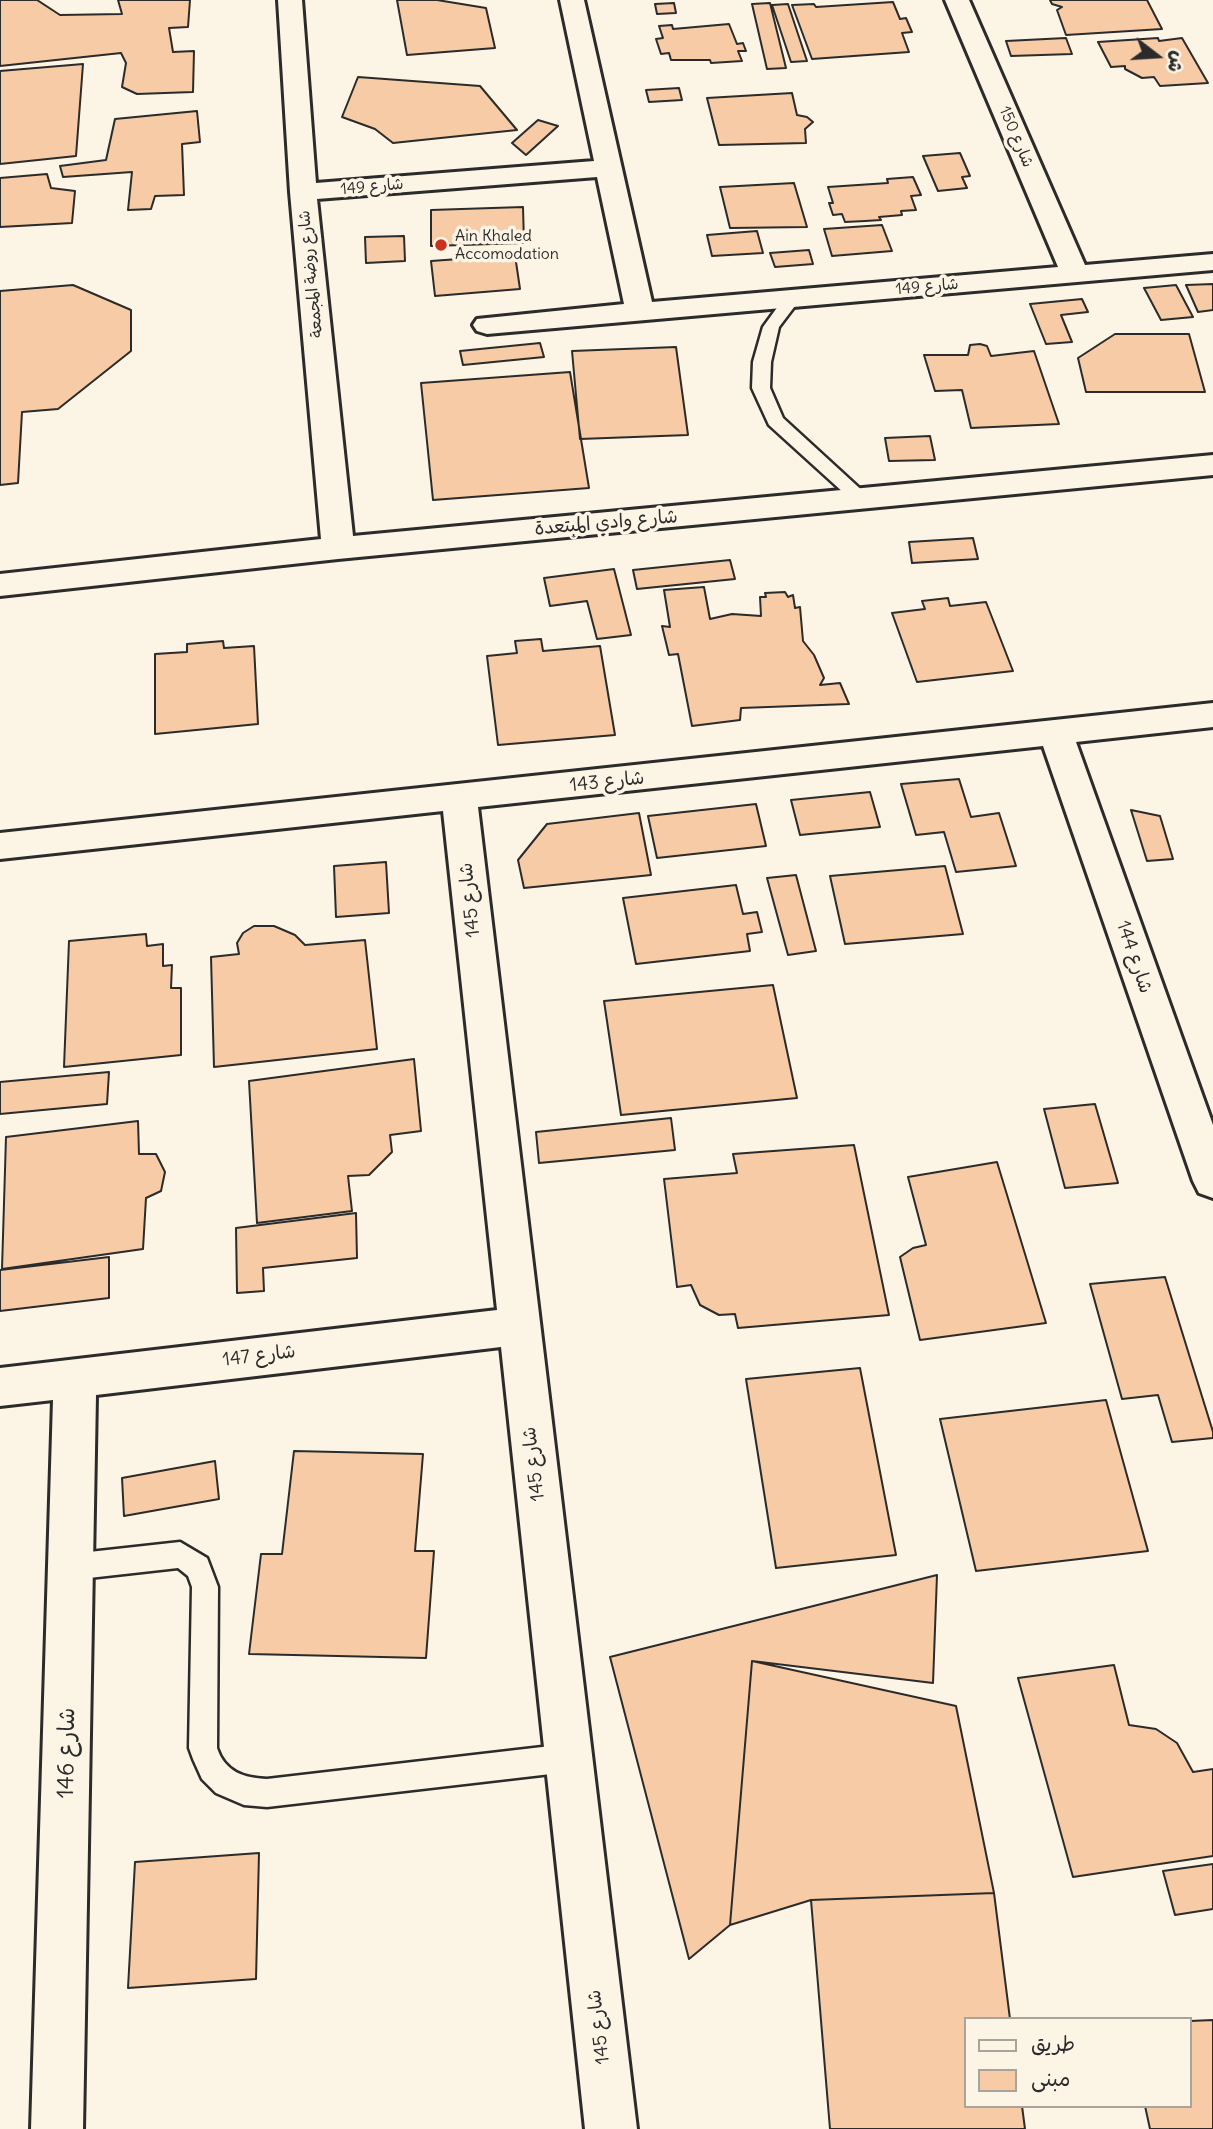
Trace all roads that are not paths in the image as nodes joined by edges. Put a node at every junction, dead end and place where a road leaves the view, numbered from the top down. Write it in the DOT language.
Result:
graph roads {
  1 [pos="290,0"];
  2 [pos="572,0"];
  3 [pos="957,0"];
  4 [pos="609,168"];
  5 [pos="303,192"];
  6 [pos="1213,262"];
  7 [pos="1075,275"];
  8 [pos="793,298"];
  9 [pos="640,311"];
  10 [pos="487,325"];
  11 [pos="1213,465"];
  12 [pos="861,499"];
  13 [pos="338,548"];
  14 [pos="0,585"];
  15 [pos="1213,715"];
  16 [pos="1056,733"];
  17 [pos="459,798"];
  18 [pos="0,846"];
  19 [pos="1213,1181"];
  20 [pos="518,1325"];
  21 [pos="75,1377"];
  22 [pos="0,1387"];
  23 [pos="71,1567"];
  24 [pos="568,1758"];
  25 [pos="58,2129"];
  26 [pos="611,2129"];
  1 -- 5 [label="street, شارع روضة المجمعة"];
  2 -- 4 [label="street"];
  3 -- 7 [label="street, شارع 150"];
  4 -- 5 [label="street, شارع 149"];
  4 -- 9 [label="street"];
  5 -- 13 [label="street, شارع روضة المجمعة"];
  6 -- 7 [label="street, شارع 149"];
  7 -- 8 [label="street, شارع 149"];
  8 -- 9 [label="street, شارع 149"];
  8 -- 12 [label="lane"];
  9 -- 10 [label="street, شارع 149"];
  11 -- 12 [label="street, شارع وادي المبتعدة"];
  12 -- 13 [label="street, شارع وادي المبتعدة"];
  13 -- 14 [label="street, شارع وادي المبتعدة"];
  15 -- 16 [label="street, شارع 143"];
  16 -- 17 [label="street, شارع 143"];
  16 -- 19 [label="street, شارع 144"];
  17 -- 18 [label="street, شارع 143"];
  17 -- 20 [label="street, شارع 145"];
  20 -- 21 [label="street, شارع 147"];
  20 -- 24 [label="street, شارع 145"];
  21 -- 22 [label="street, شارع 147"];
  21 -- 23 [label="street, شارع 146"];
  23 -- 24 [label="lane"];
  23 -- 25 [label="street, شارع 146"];
  24 -- 26 [label="street, شارع 145"];
}
